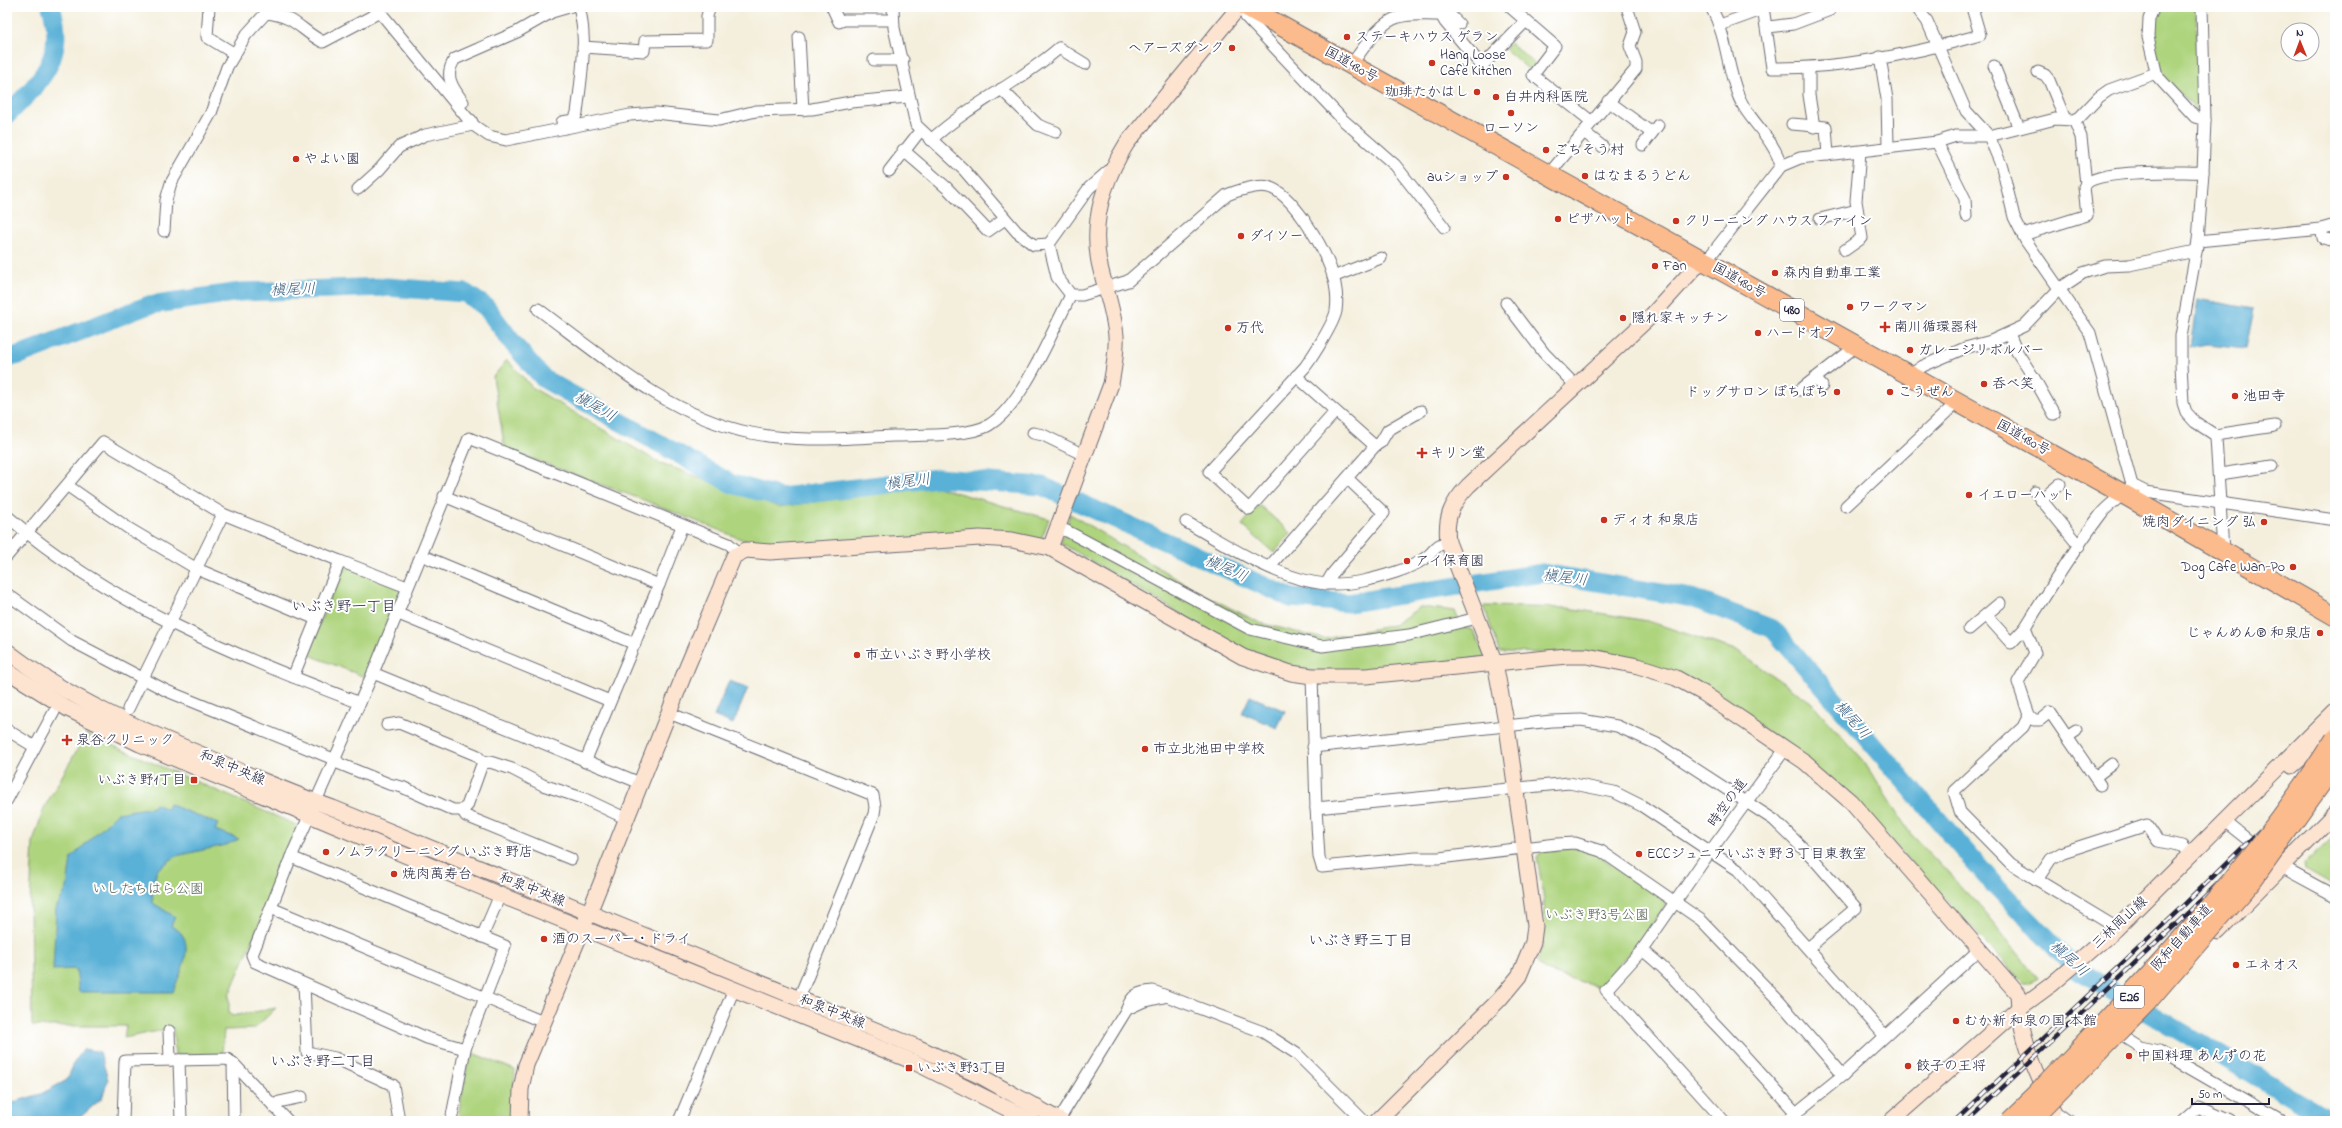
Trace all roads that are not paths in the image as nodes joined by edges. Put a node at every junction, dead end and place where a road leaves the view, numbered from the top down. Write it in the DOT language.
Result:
graph roads {
  1 [pos="209,7"];
  2 [pos="570,7"];
  3 [pos="579,7"];
  4 [pos="710,7"];
  5 [pos="832,7"];
  6 [pos="893,7"];
  7 [pos="1239,7"];
  8 [pos="1243,7"];
  9 [pos="1247,7"];
  10 [pos="1510,7"];
  11 [pos="1626,7"];
  12 [pos="1711,7"];
  13 [pos="1916,7"];
  14 [pos="1976,7"];
  15 [pos="2154,7"];
  16 [pos="2202,7"];
  17 [pos="1763,8"];
  18 [pos="1830,10"];
  19 [pos="1404,12"];
  20 [pos="1444,12"];
  21 [pos="893,20"];
  22 [pos="1526,21"];
  23 [pos="1459,24"];
  24 [pos="1720,25"];
  25 [pos="1768,27"];
  26 [pos="799,37"];
  27 [pos="583,47"];
  28 [pos="1937,47"];
  29 [pos="235,54"];
  30 [pos="1880,57"];
  31 [pos="874,60"];
  32 [pos="903,60"];
  33 [pos="1085,64"];
  34 [pos="1351,65"];
  35 [pos="1994,66"];
  36 [pos="1809,68"];
  37 [pos="2038,72"];
  38 [pos="2156,73"];
  39 [pos="1001,89"];
  40 [pos="908,97"];
  41 [pos="1608,101"];
  42 [pos="802,110"];
  43 [pos="2070,119"];
  44 [pos="2206,120"];
  45 [pos="1592,122"];
  46 [pos="1792,124"];
  47 [pos="473,125"];
  48 [pos="1814,127"];
  49 [pos="2019,128"];
  50 [pos="920,131"];
  51 [pos="544,132"];
  52 [pos="1056,132"];
  53 [pos="1584,132"];
  54 [pos="1990,136"];
  55 [pos="931,140"];
  56 [pos="1937,142"];
  57 [pos="1643,145"];
  58 [pos="1888,147"];
  59 [pos="1604,148"];
  60 [pos="903,150"];
  61 [pos="1860,152"];
  62 [pos="1828,155"];
  63 [pos="1781,166"];
  64 [pos="1112,167"];
  65 [pos="889,171"];
  66 [pos="2203,172"];
  67 [pos="1548,174"];
  68 [pos="2086,184"];
  69 [pos="358,189"];
  70 [pos="1857,210"];
  71 [pos="1966,216"];
  72 [pos="1820,218"];
  73 [pos="1005,219"];
  74 [pos="2335,225"];
  75 [pos="1444,227"];
  76 [pos="2321,229"];
  77 [pos="164,231"];
  78 [pos="2023,235"];
  79 [pos="2335,241"];
  80 [pos="1049,244"];
  81 [pos="2197,246"];
  82 [pos="1845,250"];
  83 [pos="1381,258"];
  84 [pos="1702,260"];
  85 [pos="1333,277"];
  86 [pos="1105,287"];
  87 [pos="2059,289"];
  88 [pos="1070,295"];
  89 [pos="1506,303"];
  90 [pos="538,309"];
  91 [pos="2009,334"];
  92 [pos="1854,344"];
  93 [pos="1910,375"];
  94 [pos="1296,376"];
  95 [pos="1576,386"];
  96 [pos="1800,390"];
  97 [pos="1956,401"];
  98 [pos="1421,411"];
  99 [pos="1335,412"];
  100 [pos="2054,414"];
  101 [pos="2275,426"];
  102 [pos="1039,431"];
  103 [pos="2215,434"];
  104 [pos="1375,446"];
  105 [pos="1082,459"];
  106 [pos="2272,466"];
  107 [pos="2220,474"];
  108 [pos="1348,479"];
  109 [pos="2060,484"];
  110 [pos="68,486"];
  111 [pos="2129,490"];
  112 [pos="444,496"];
  113 [pos="2221,503"];
  114 [pos="1846,506"];
  115 [pos="223,514"];
  116 [pos="7,516"];
  117 [pos="2335,520"];
  118 [pos="1186,522"];
  119 [pos="682,526"];
  120 [pos="1057,528"];
  121 [pos="27,534"];
  122 [pos="1450,546"];
  123 [pos="2078,546"];
  124 [pos="1050,548"];
  125 [pos="738,552"];
  126 [pos="2223,552"];
  127 [pos="420,555"];
  128 [pos="7,556"];
  129 [pos="340,562"];
  130 [pos="1269,567"];
  131 [pos="197,569"];
  132 [pos="1326,584"];
  133 [pos="659,585"];
  134 [pos="407,587"];
  135 [pos="7,594"];
  136 [pos="2000,603"];
  137 [pos="396,613"];
  138 [pos="1476,613"];
  139 [pos="1986,615"];
  140 [pos="2335,616"];
  141 [pos="316,619"];
  142 [pos="169,623"];
  143 [pos="2025,628"];
  144 [pos="1970,629"];
  145 [pos="635,644"];
  146 [pos="7,651"];
  147 [pos="1495,663"];
  148 [pos="7,671"];
  149 [pos="373,673"];
  150 [pos="1312,676"];
  151 [pos="293,677"];
  152 [pos="142,678"];
  153 [pos="610,701"];
  154 [pos="360,703"];
  155 [pos="128,709"];
  156 [pos="2335,711"];
  157 [pos="54,712"];
  158 [pos="669,713"];
  159 [pos="2029,715"];
  160 [pos="386,725"];
  161 [pos="1507,727"];
  162 [pos="2335,728"];
  163 [pos="7,730"];
  164 [pos="2335,738"];
  165 [pos="34,747"];
  166 [pos="1313,747"];
  167 [pos="1786,748"];
  168 [pos="336,760"];
  169 [pos="585,762"];
  170 [pos="484,763"];
  171 [pos="2112,764"];
  172 [pos="2335,764"];
  173 [pos="640,783"];
  174 [pos="1516,789"];
  175 [pos="7,800"];
  176 [pos="1747,801"];
  177 [pos="317,802"];
  178 [pos="1316,808"];
  179 [pos="462,810"];
  180 [pos="2335,813"];
  181 [pos="310,816"];
  182 [pos="625,818"];
  183 [pos="2223,820"];
  184 [pos="1525,848"];
  185 [pos="1709,853"];
  186 [pos="2190,854"];
  187 [pos="291,858"];
  188 [pos="571,859"];
  189 [pos="2282,868"];
  190 [pos="2037,880"];
  191 [pos="500,895"];
  192 [pos="2335,896"];
  193 [pos="1677,902"];
  194 [pos="271,908"];
  195 [pos="589,913"];
  196 [pos="582,927"];
  197 [pos="2113,931"];
  198 [pos="482,937"];
  199 [pos="1808,948"];
  200 [pos="1980,949"];
  201 [pos="1642,950"];
  202 [pos="304,984"];
  203 [pos="734,989"];
  204 [pos="485,997"];
  205 [pos="799,998"];
  206 [pos="2018,1009"];
  207 [pos="543,1022"];
  208 [pos="169,1031"];
  209 [pos="2124,1032"];
  210 [pos="1885,1036"];
  211 [pos="465,1049"];
  212 [pos="175,1060"];
  213 [pos="233,1063"];
  214 [pos="1843,1074"];
  215 [pos="302,1098"];
  216 [pos="274,1107"];
  217 [pos="1796,1113"];
  218 [pos="2051,1115"];
  219 [pos="1060,1120"];
  220 [pos="2224,1120"];
  221 [pos="123,1121"];
  222 [pos="180,1121"];
  223 [pos="234,1121"];
  224 [pos="288,1121"];
  225 [pos="399,1121"];
  226 [pos="451,1121"];
  227 [pos="520,1121"];
  228 [pos="679,1121"];
  229 [pos="1032,1121"];
  230 [pos="1364,1121"];
  231 [pos="1377,1121"];
  232 [pos="1724,1121"];
  233 [pos="1786,1121"];
  234 [pos="1891,1121"];
  235 [pos="2009,1121"];
  236 [pos="2031,1121"];
  237 [pos="2070,1121"];
  238 [pos="2182,1121"];
  239 [pos="2281,1121"];
  1 -- 29 [label="street"];
  2 -- 47 [label="street"];
  3 -- 27 [label="street"];
  4 -- 27 [label="street"];
  5 -- 21 [label="street"];
  6 -- 21 [label="street"];
  7 -- 64 [label="street"];
  8 -- 75 [label="street"];
  9 -- 34 [label="highway, 国道480号 / 480"];
  10 -- 22 [label="street"];
  11 -- 41 [label="street"];
  12 -- 24 [label="street"];
  13 -- 28 [label="street"];
  14 -- 28 [label="street"];
  15 -- 38 [label="street"];
  16 -- 44 [label="street"];
  17 -- 24 [label="street"];
  17 -- 25 [label="street"];
  18 -- 25 [label="street"];
  19 -- 20 [label="street"];
  19 -- 34 [label="street"];
  20 -- 22 [label="street"];
  20 -- 23 [label="street"];
  21 -- 32 [label="street"];
  22 -- 45 [label="street"];
  24 -- 63 [label="street"];
  25 -- 36 [label="street"];
  26 -- 42 [label="street"];
  27 -- 51 [label="street"];
  28 -- 30 [label="street"];
  28 -- 54 [label="street"];
  29 -- 47 [label="street"];
  29 -- 77 [label="street"];
  30 -- 36 [label="street"];
  30 -- 58 [label="street"];
  31 -- 32 [label="street"];
  32 -- 40 [label="street"];
  33 -- 39 [label="street"];
  34 -- 67 [label="highway, 国道480号 / 480"];
  35 -- 49 [label="street"];
  36 -- 48 [label="street"];
  37 -- 43 [label="street"];
  38 -- 43 [label="street"];
  38 -- 44 [label="street"];
  39 -- 52 [label="street"];
  39 -- 55 [label="street"];
  40 -- 42 [label="street"];
  40 -- 50 [label="street"];
  41 -- 45 [label="street"];
  41 -- 57 [label="street"];
  42 -- 51 [label="street"];
  43 -- 49 [label="street"];
  43 -- 68 [label="street"];
  44 -- 66 [label="street"];
  45 -- 53 [label="street"];
  46 -- 48 [label="street"];
  47 -- 51 [label="street"];
  47 -- 69 [label="street"];
  48 -- 62 [label="street"];
  49 -- 54 [label="street"];
  50 -- 55 [label="street"];
  50 -- 60 [label="street"];
  53 -- 59 [label="street"];
  53 -- 67 [label="street"];
  54 -- 56 [label="street"];
  54 -- 78 [label="street"];
  55 -- 73 [label="street"];
  56 -- 58 [label="street"];
  56 -- 71 [label="street"];
  58 -- 61 [label="street"];
  60 -- 65 [label="street"];
  60 -- 73 [label="street"];
  61 -- 62 [label="street"];
  61 -- 70 [label="street"];
  62 -- 63 [label="street"];
  63 -- 84 [label="street"];
  64 -- 80 [label="street"];
  64 -- 86 [label="street"];
  66 -- 68 [label="street"];
  66 -- 81 [label="street"];
  67 -- 84 [label="highway, 国道480号 / 480"];
  68 -- 78 [label="street"];
  70 -- 72 [label="street"];
  70 -- 82 [label="street"];
  73 -- 80 [label="street"];
  74 -- 76 [label="street"];
  76 -- 79 [label="street"];
  76 -- 81 [label="street"];
  78 -- 87 [label="street"];
  80 -- 88 [label="street"];
  81 -- 87 [label="street"];
  81 -- 103 [label="street"];
  83 -- 85 [label="street"];
  84 -- 92 [label="highway, 国道480号 / 480"];
  84 -- 95 [label="street"];
  85 -- 86 [label="street"];
  85 -- 94 [label="street"];
  86 -- 88 [label="street"];
  86 -- 105 [label="street"];
  87 -- 91 [label="street"];
  87 -- 111 [label="street"];
  88 -- 90 [label="street"];
  89 -- 95 [label="street"];
  91 -- 93 [label="street"];
  91 -- 100 [label="street"];
  92 -- 93 [label="highway, 国道480号 / 480"];
  92 -- 96 [label="street"];
  93 -- 97 [label="highway, 国道480号 / 480"];
  94 -- 99 [label="street"];
  94 -- 99 [label="street"];
  95 -- 122 [label="street"];
  97 -- 111 [label="highway, 国道480号 / 480"];
  97 -- 114 [label="street"];
  98 -- 104 [label="street"];
  99 -- 104 [label="street"];
  101 -- 103 [label="street"];
  102 -- 105 [label="street"];
  103 -- 107 [label="street"];
  104 -- 108 [label="street"];
  105 -- 120 [label="street"];
  106 -- 107 [label="street"];
  107 -- 113 [label="street"];
  108 -- 130 [label="street"];
  108 -- 132 [label="street"];
  109 -- 123 [label="street"];
  110 -- 115 [label="street"];
  110 -- 121 [label="street"];
  110 -- 131 [label="street"];
  111 -- 113 [label="street"];
  111 -- 123 [label="street"];
  111 -- 126 [label="highway, 国道480号 / 480"];
  112 -- 119 [label="street"];
  112 -- 127 [label="street"];
  112 -- 133 [label="street"];
  113 -- 117 [label="street"];
  113 -- 126 [label="street"];
  115 -- 129 [label="street"];
  115 -- 131 [label="street"];
  116 -- 121 [label="street"];
  118 -- 130 [label="street"];
  119 -- 125 [label="street"];
  119 -- 133 [label="street"];
  120 -- 124 [label="street"];
  120 -- 138 [label="street"];
  121 -- 128 [label="street"];
  121 -- 142 [label="street"];
  122 -- 132 [label="street"];
  122 -- 138 [label="street"];
  123 -- 143 [label="street"];
  124 -- 125 [label="street"];
  124 -- 150 [label="street"];
  125 -- 158 [label="street"];
  126 -- 140 [label="highway, 国道480号 / 480"];
  127 -- 134 [label="street"];
  127 -- 145 [label="street"];
  129 -- 134 [label="street"];
  129 -- 141 [label="street"];
  130 -- 132 [label="street"];
  131 -- 141 [label="street"];
  131 -- 142 [label="street"];
  133 -- 145 [label="street"];
  134 -- 137 [label="street"];
  135 -- 152 [label="street"];
  136 -- 139 [label="street"];
  137 -- 149 [label="street"];
  137 -- 153 [label="street"];
  138 -- 147 [label="street"];
  139 -- 143 [label="street"];
  139 -- 144 [label="street"];
  141 -- 151 [label="street"];
  142 -- 151 [label="street"];
  142 -- 152 [label="street"];
  143 -- 159 [label="street"];
  145 -- 153 [label="street"];
  146 -- 177 [label="street, 和泉中央線"];
  147 -- 150 [label="street"];
  147 -- 161 [label="street"];
  147 -- 167 [label="street"];
  148 -- 181 [label="street, 和泉中央線"];
  149 -- 154 [label="street"];
  149 -- 169 [label="street"];
  150 -- 166 [label="street"];
  151 -- 154 [label="street"];
  152 -- 155 [label="street"];
  152 -- 168 [label="street"];
  153 -- 169 [label="street"];
  154 -- 168 [label="street"];
  156 -- 183 [label="street, 三林岡山線"];
  157 -- 165 [label="street"];
  158 -- 173 [label="street"];
  158 -- 205 [label="street"];
  159 -- 171 [label="street"];
  159 -- 190 [label="street"];
  160 -- 170 [label="street"];
  161 -- 166 [label="street"];
  161 -- 174 [label="street"];
  161 -- 176 [label="street"];
  162 -- 183 [label="street"];
  163 -- 165 [label="street"];
  164 -- 235 [label="highway, 阪和自動車道 / E26, bridge"];
  165 -- 175 [label="street"];
  166 -- 178 [label="street"];
  167 -- 176 [label="street, 時空の道"];
  167 -- 200 [label="street"];
  168 -- 177 [label="street"];
  168 -- 179 [label="street"];
  169 -- 173 [label="street"];
  170 -- 179 [label="street"];
  170 -- 182 [label="street"];
  172 -- 236 [label="highway, 阪和自動車道 / E26, bridge"];
  173 -- 182 [label="street"];
  174 -- 178 [label="street"];
  174 -- 184 [label="street"];
  174 -- 185 [label="street"];
  176 -- 185 [label="street, 時空の道"];
  176 -- 199 [label="street"];
  177 -- 181 [label="street"];
  177 -- 195 [label="street, 和泉中央線"];
  178 -- 184 [label="street"];
  179 -- 188 [label="street"];
  180 -- 189 [label="street"];
  181 -- 187 [label="street"];
  181 -- 191 [label="street, 和泉中央線"];
  182 -- 195 [label="street"];
  183 -- 186 [label="street, 三林岡山線"];
  183 -- 189 [label="street"];
  184 -- 193 [label="street"];
  184 -- 231 [label="street"];
  185 -- 193 [label="street, 時空の道"];
  185 -- 199 [label="street"];
  186 -- 190 [label="street"];
  186 -- 197 [label="street, 三林岡山線"];
  187 -- 194 [label="street"];
  187 -- 198 [label="street"];
  189 -- 192 [label="street"];
  189 -- 209 [label="street"];
  190 -- 197 [label="street"];
  191 -- 196 [label="street, 和泉中央線"];
  191 -- 198 [label="street"];
  193 -- 201 [label="street, 時空の道"];
  193 -- 214 [label="street"];
  194 -- 202 [label="street"];
  194 -- 204 [label="street"];
  195 -- 196 [label="street"];
  195 -- 205 [label="street, 和泉中央線"];
  196 -- 203 [label="street, 和泉中央線"];
  196 -- 207 [label="street"];
  197 -- 206 [label="street, 三林岡山線"];
  198 -- 204 [label="street"];
  199 -- 210 [label="street"];
  200 -- 206 [label="street"];
  200 -- 210 [label="street"];
  201 -- 217 [label="street"];
  201 -- 232 [label="street, 時空の道"];
  202 -- 211 [label="street"];
  202 -- 225 [label="street"];
  203 -- 228 [label="street"];
  203 -- 229 [label="street, 和泉中央線"];
  204 -- 207 [label="street"];
  204 -- 211 [label="street"];
  205 -- 219 [label="street, 和泉中央線"];
  206 -- 218 [label="street"];
  206 -- 234 [label="street, 三林岡山線"];
  207 -- 227 [label="street"];
  208 -- 212 [label="street"];
  209 -- 218 [label="street"];
  209 -- 239 [label="street"];
  210 -- 214 [label="street"];
  211 -- 226 [label="street"];
  212 -- 213 [label="street"];
  212 -- 221 [label="street"];
  212 -- 222 [label="street"];
  213 -- 216 [label="street"];
  213 -- 223 [label="street"];
  214 -- 217 [label="street"];
  215 -- 216 [label="street"];
  216 -- 224 [label="street"];
  217 -- 233 [label="street"];
  218 -- 237 [label="street"];
  219 -- 230 [label="street"];
  220 -- 238 [label="street"];
}
